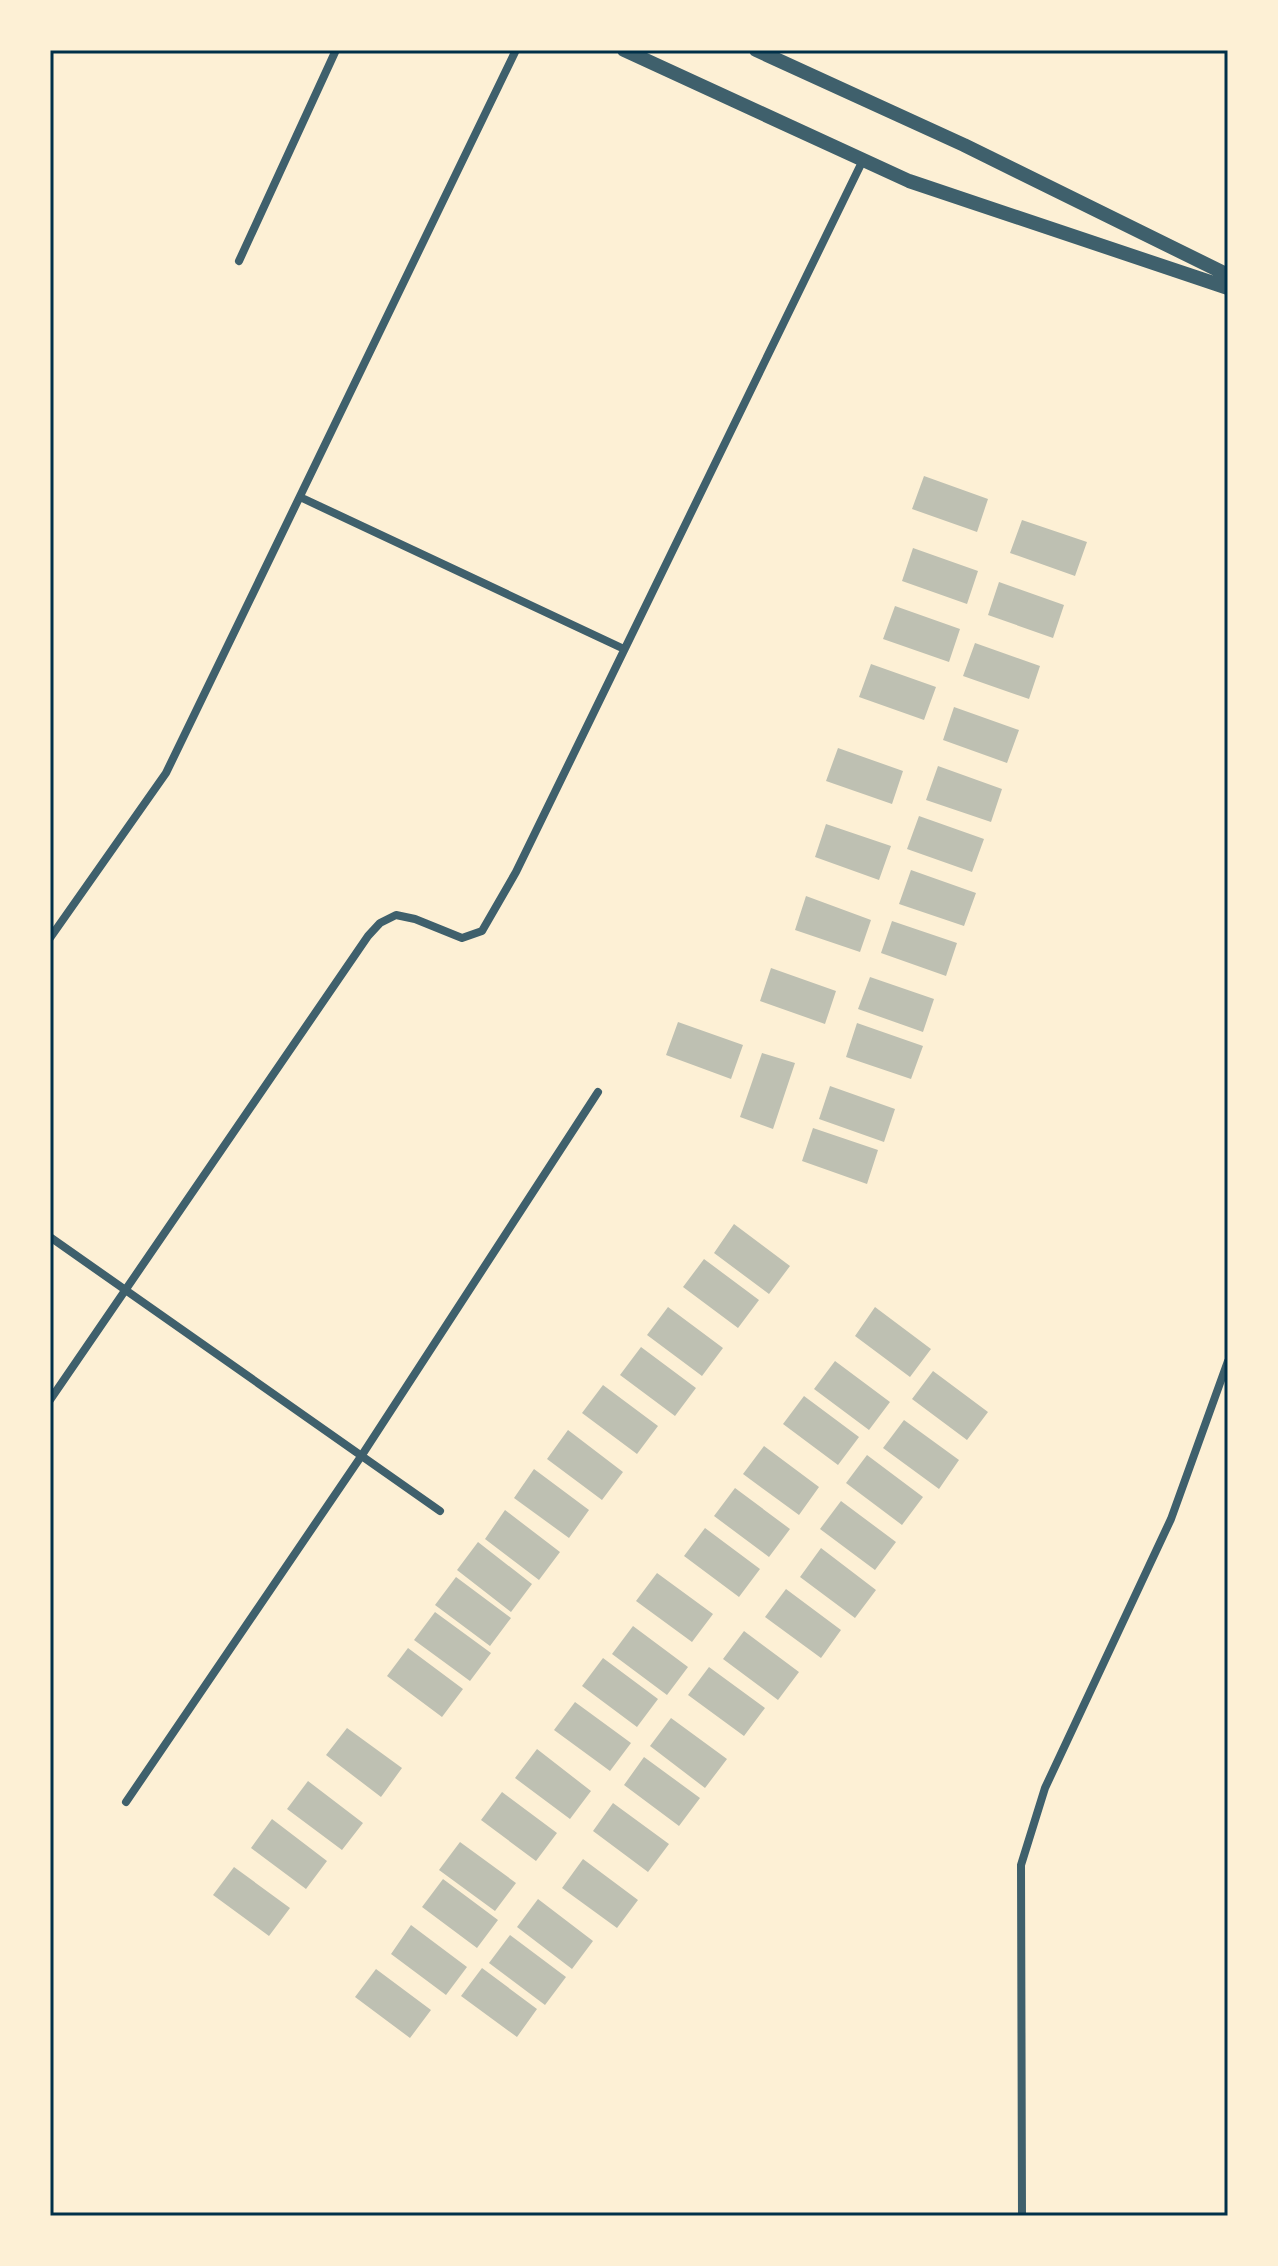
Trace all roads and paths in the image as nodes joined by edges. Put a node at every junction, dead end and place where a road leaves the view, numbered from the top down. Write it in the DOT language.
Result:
graph roads {
  1 [pos="336,50"];
  2 [pos="516,50"];
  3 [pos="624,50"];
  4 [pos="756,50"];
  5 [pos="863,160"];
  6 [pos="239,261"];
  7 [pos="1228,275"];
  8 [pos="1228,288"];
  9 [pos="300,497"];
  10 [pos="624,649"];
  11 [pos="50,938"];
  12 [pos="598,1092"];
  13 [pos="50,1237"];
  14 [pos="124,1289"];
  15 [pos="1228,1361"];
  16 [pos="50,1400"];
  17 [pos="362,1455"];
  18 [pos="440,1511"];
  19 [pos="126,1802"];
  20 [pos="1022,2216"];
  1 -- 6 [label="street"];
  2 -- 9 [label="street"];
  3 -- 5 [label="street"];
  4 -- 7 [label="street"];
  5 -- 8 [label="street"];
  5 -- 10 [label="street"];
  9 -- 10 [label="street"];
  9 -- 11 [label="street"];
  10 -- 14 [label="street"];
  12 -- 17 [label="street"];
  13 -- 14 [label="street"];
  14 -- 16 [label="street"];
  14 -- 17 [label="street"];
  15 -- 20 [label="street"];
  17 -- 18 [label="street"];
  17 -- 19 [label="street"];
}
